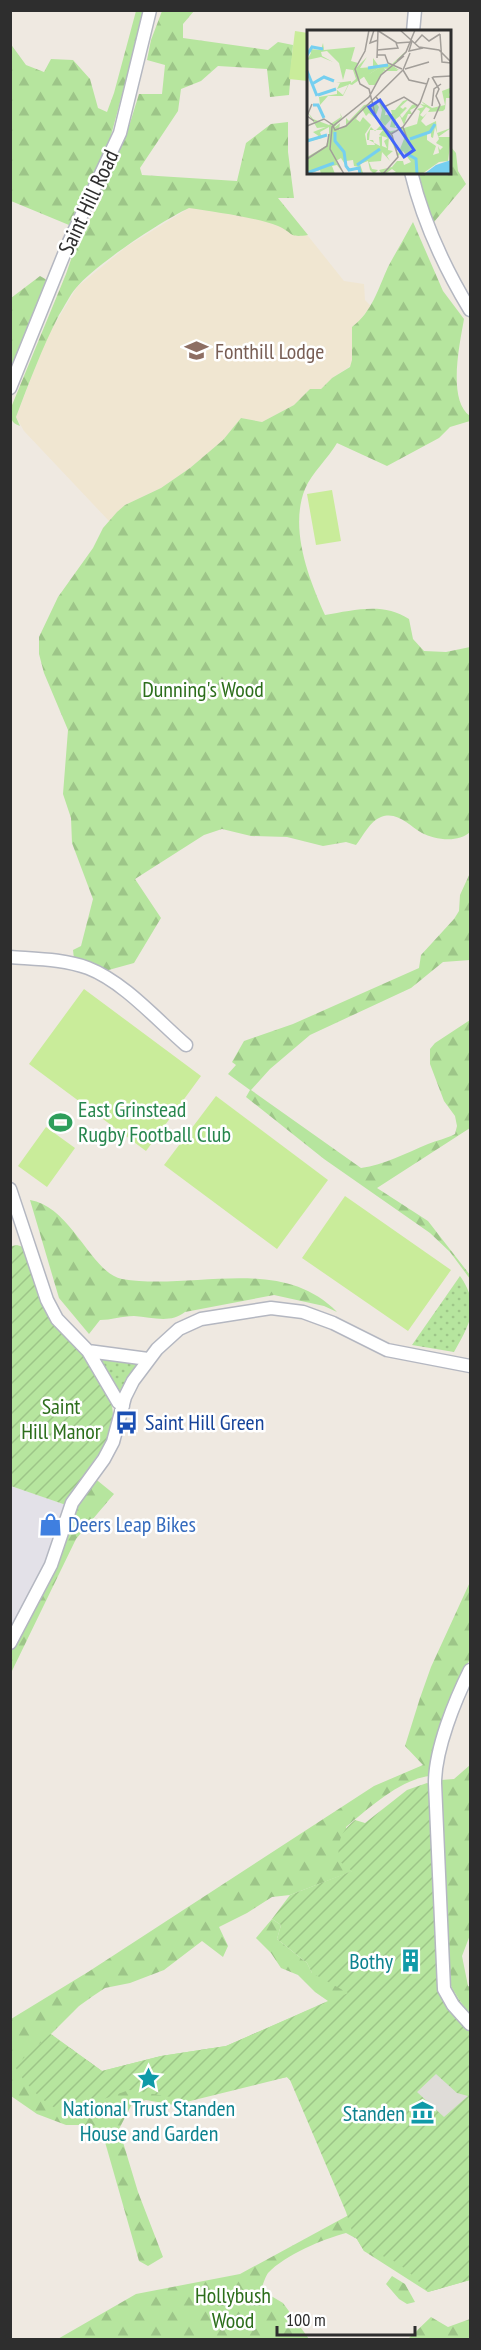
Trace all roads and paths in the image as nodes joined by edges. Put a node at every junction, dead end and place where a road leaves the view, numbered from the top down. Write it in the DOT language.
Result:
graph roads {
  1 [pos="150,10"];
  2 [pos="415,10"];
  3 [pos="413,30"];
  4 [pos="411,174"];
  5 [pos="471,310"];
  6 [pos="10,388"];
  7 [pos="10,957"];
  8 [pos="186,1046"];
  9 [pos="10,1189"];
  10 [pos="88,1351"];
  11 [pos="148,1359"];
  12 [pos="471,1365"];
  13 [pos="123,1406"];
  14 [pos="10,1643"];
  15 [pos="471,1671"];
  16 [pos="471,2024"];
  1 -- 6 [label="street, Saint Hill Road"];
  2 -- 3 [label="street"];
  4 -- 5 [label="street"];
  7 -- 8 [label="street"];
  9 -- 10 [label="street"];
  10 -- 11 [label="street"];
  10 -- 13 [label="street"];
  11 -- 12 [label="street"];
  11 -- 13 [label="street"];
  13 -- 14 [label="street"];
  15 -- 16 [label="street"];
}
